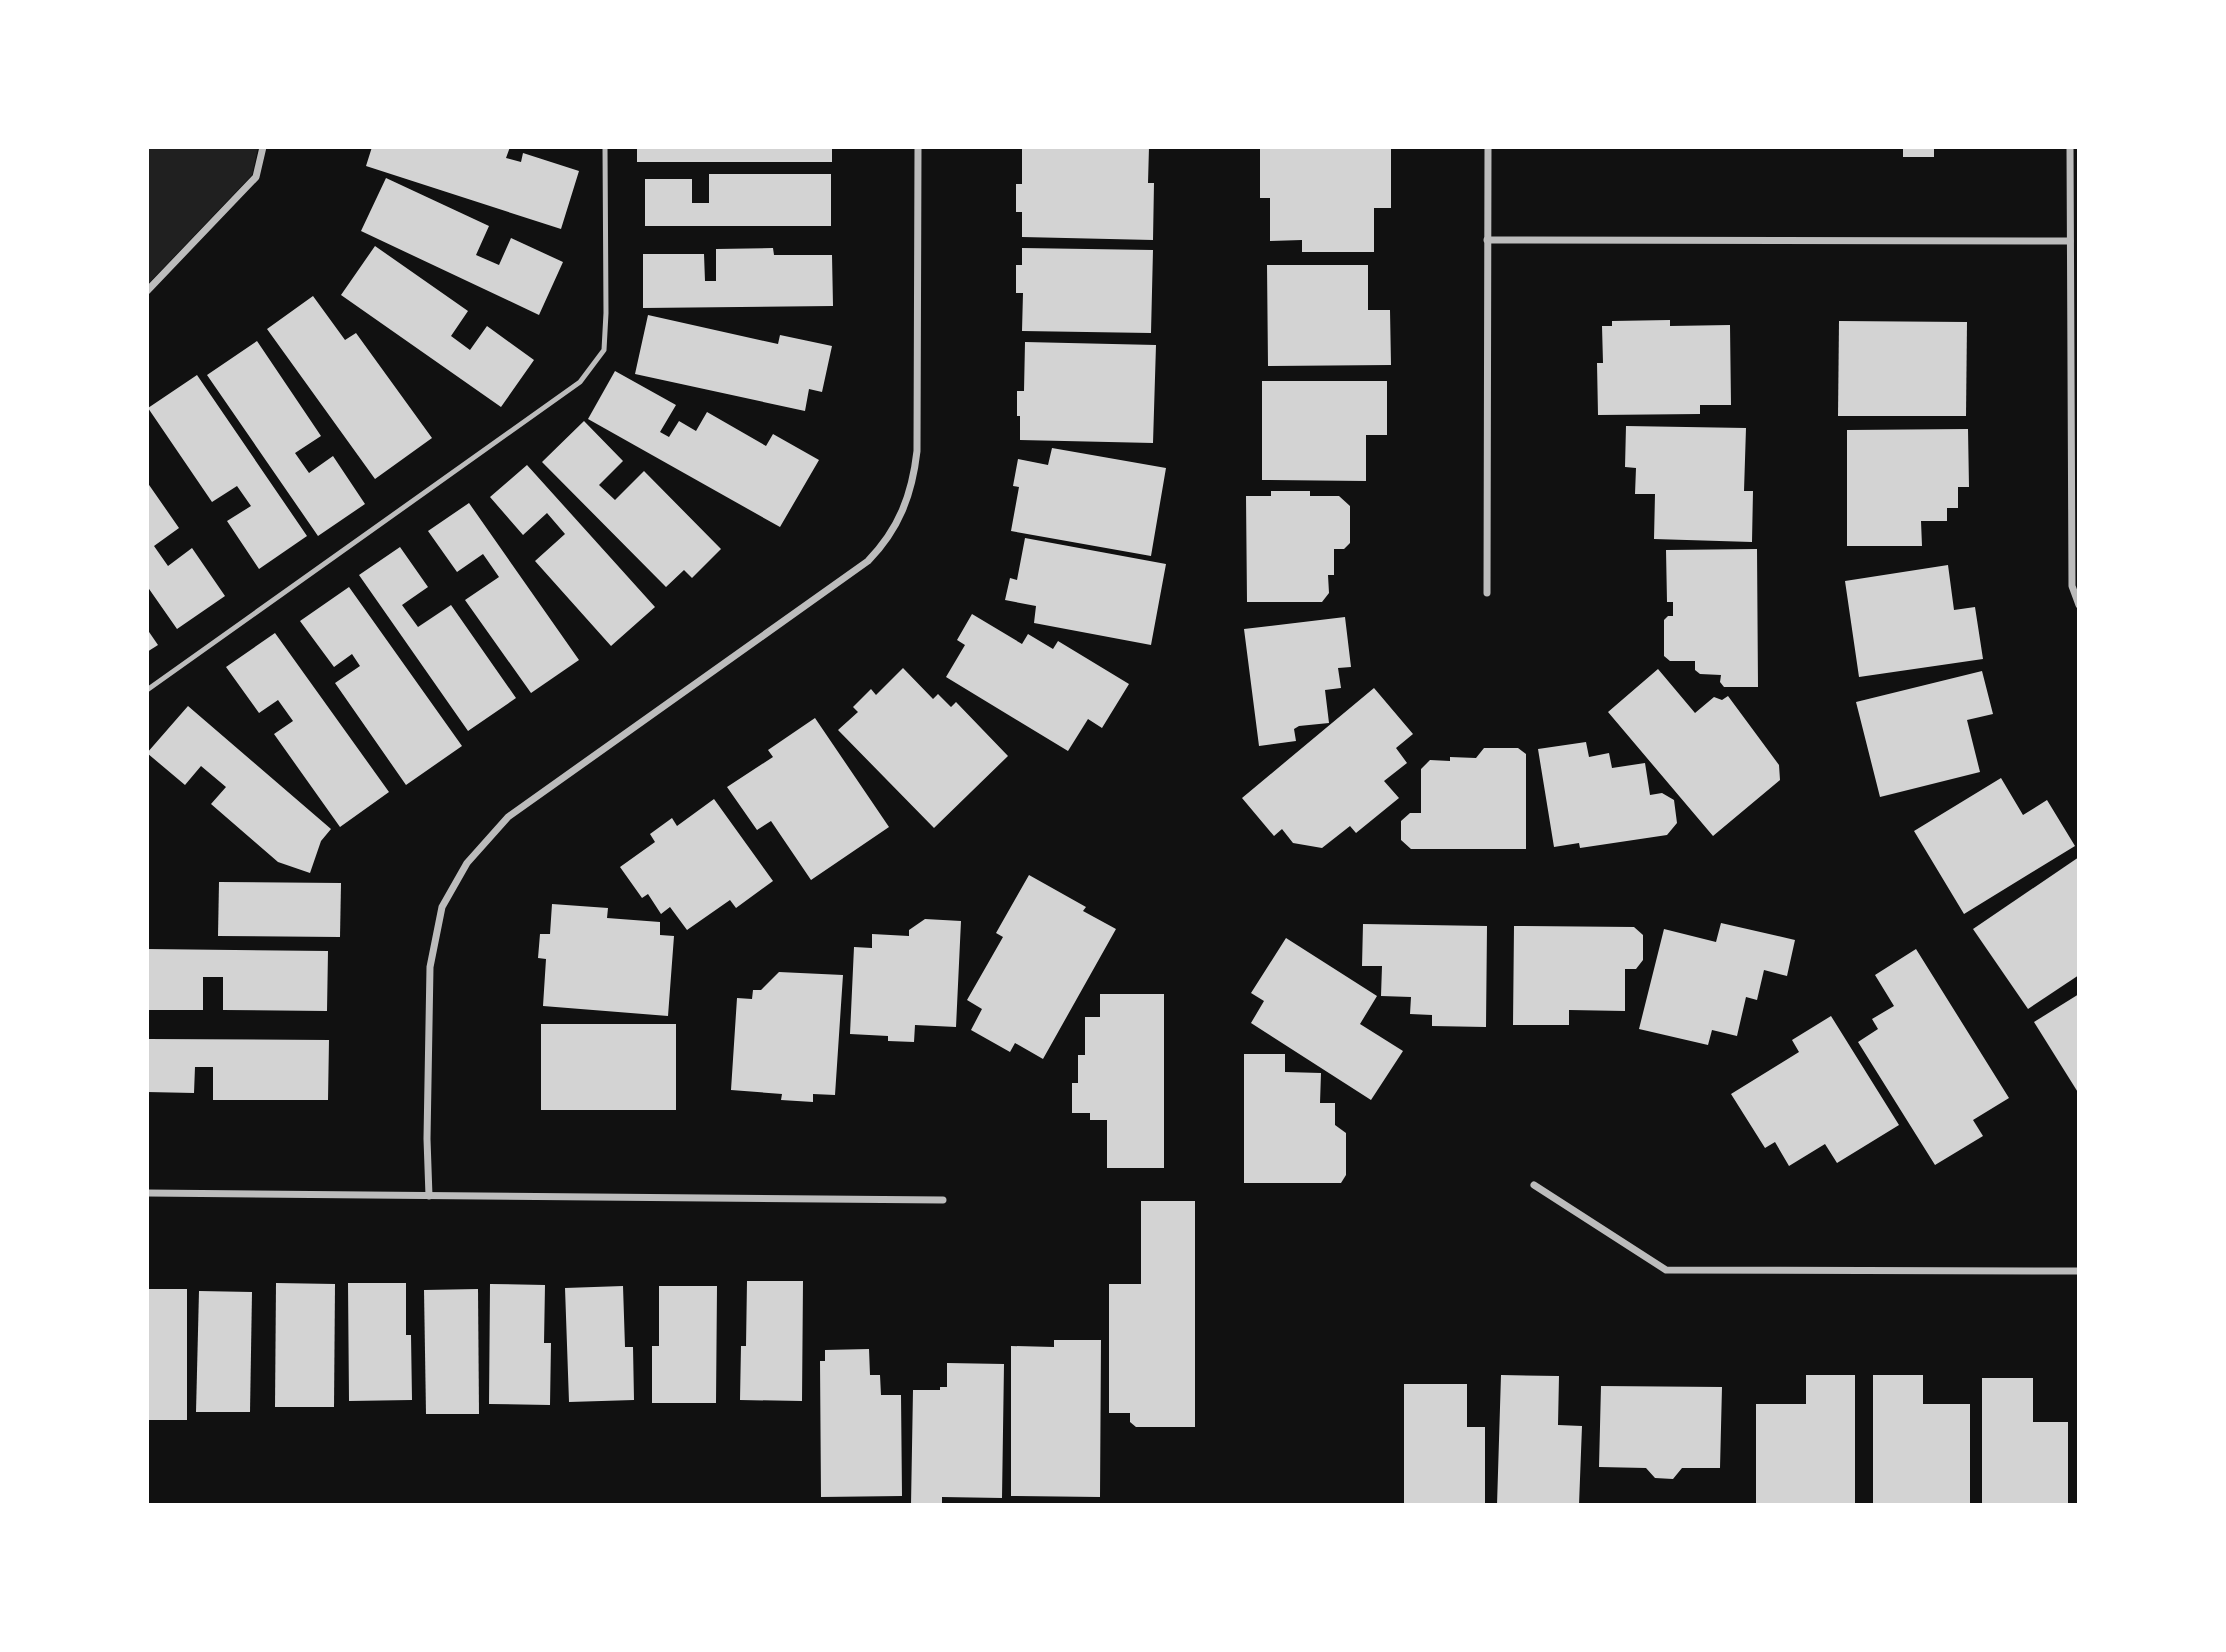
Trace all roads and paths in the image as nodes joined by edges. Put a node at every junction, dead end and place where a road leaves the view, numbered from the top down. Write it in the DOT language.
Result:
graph roads {
  1 [pos="263,147"];
  2 [pos="606,147"];
  3 [pos="918,147"];
  4 [pos="1488,147"];
  5 [pos="2070,147"];
  6 [pos="1487,240"];
  7 [pos="2070,241"];
  8 [pos="147,291"];
  9 [pos="1488,593"];
  10 [pos="2079,605"];
  11 [pos="147,690"];
  12 [pos="1535,1185"];
  13 [pos="147,1193"];
  14 [pos="429,1196"];
  15 [pos="943,1200"];
  16 [pos="2079,1271"];
  1 -- 8 [label="street"];
  2 -- 11 [label="lane"];
  3 -- 14 [label="street"];
  4 -- 6 [label="street"];
  5 -- 7 [label="street"];
  6 -- 7 [label="street"];
  6 -- 9 [label="street"];
  7 -- 10 [label="street"];
  12 -- 16 [label="street"];
  13 -- 14 [label="street"];
  14 -- 15 [label="street"];
}
